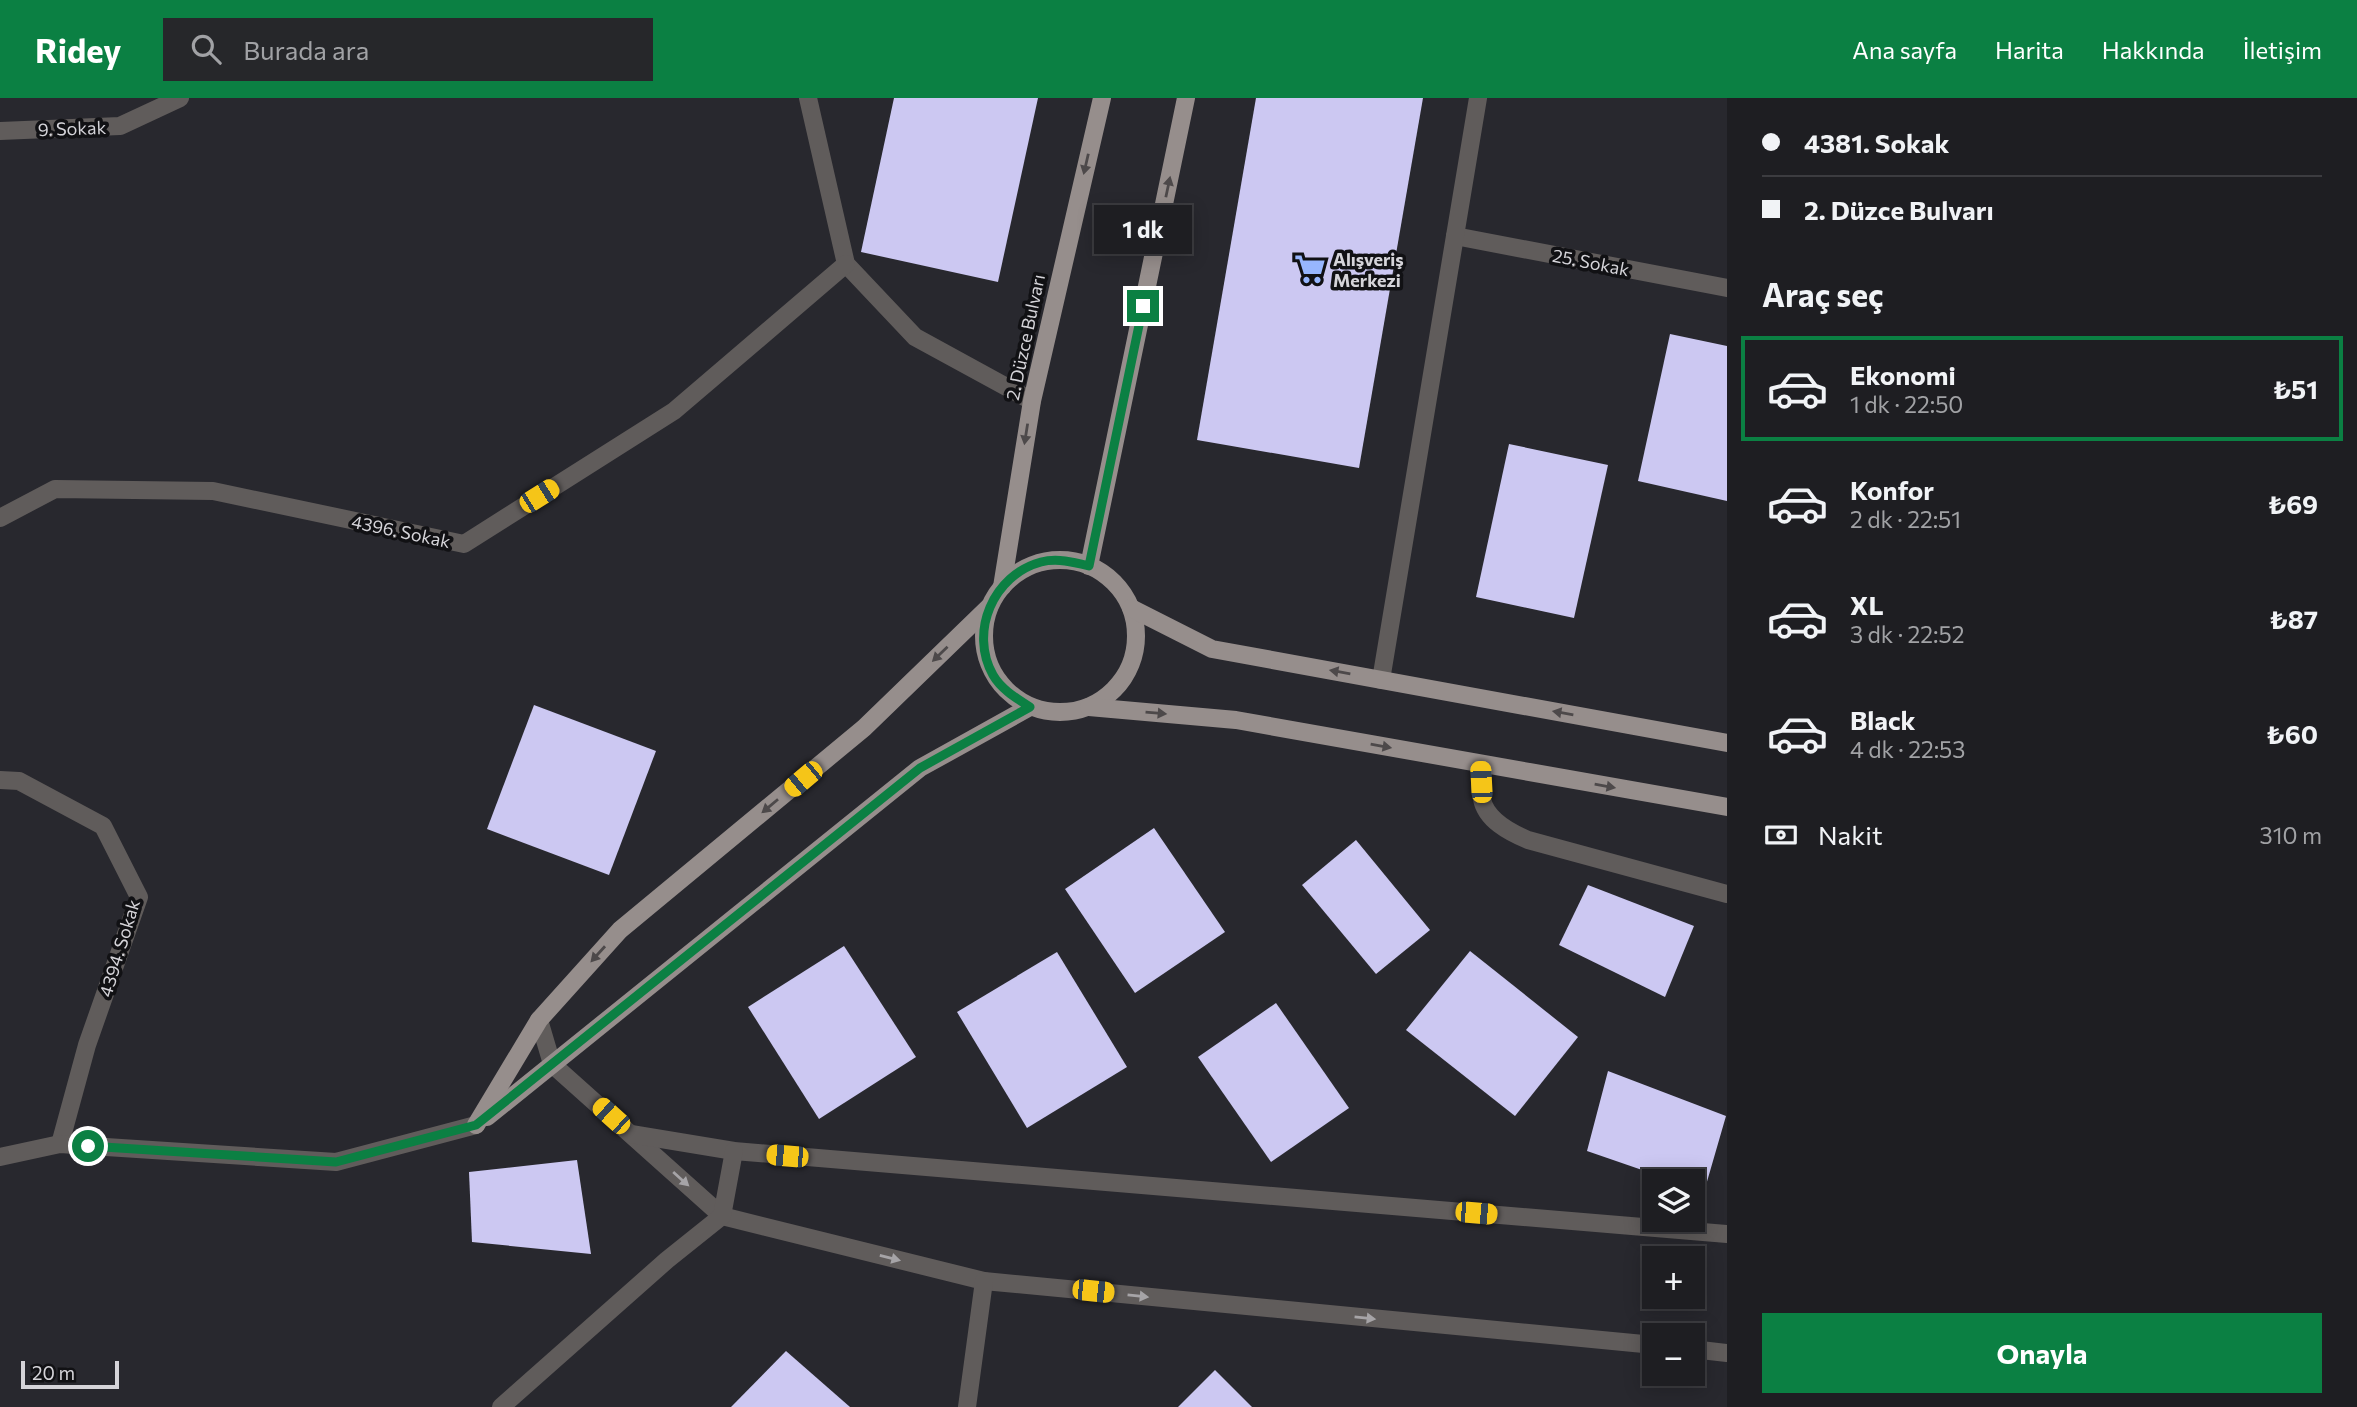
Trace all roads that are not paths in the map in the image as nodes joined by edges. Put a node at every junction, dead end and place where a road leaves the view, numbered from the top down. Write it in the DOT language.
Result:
graph roads {
  1 [pos="180,98"];
  2 [pos="808,98"];
  3 [pos="1102,98"];
  4 [pos="1186,98"];
  5 [pos="1478,98"];
  6 [pos="0,131"];
  7 [pos="1455,236"];
  8 [pos="846,264"];
  9 [pos="1727,288"];
  10 [pos="1032,401"];
  11 [pos="0,518"];
  12 [pos="1089,566"];
  13 [pos="1002,587"];
  14 [pos="989,607"];
  15 [pos="1131,608"];
  16 [pos="1381,680"];
  17 [pos="1030,707"];
  18 [pos="1088,707"];
  19 [pos="1727,743"];
  20 [pos="1480,764"];
  21 [pos="0,780"];
  22 [pos="1727,807"];
  23 [pos="1727,894"];
  24 [pos="539,1020"];
  25 [pos="552,1064"];
  26 [pos="476,1125"];
  27 [pos="631,1134"];
  28 [pos="61,1144"];
  29 [pos="734,1151"];
  30 [pos="0,1157"];
  31 [pos="722,1216"];
  32 [pos="1727,1234"];
  33 [pos="984,1281"];
  34 [pos="1642,1344"];
  35 [pos="1705,1350"];
  36 [pos="1727,1353"];
  37 [pos="501,1407"];
  38 [pos="967,1407"];
  1 -- 6 [label="street, 9. Sokak"];
  2 -- 8 [label="street"];
  3 -- 10 [label="main road, 2. Düzce Bulvarı, one-way"];
  12 -- 4 [label="main road, one-way"];
  5 -- 7 [label="street"];
  7 -- 9 [label="street, 25. Sokak"];
  7 -- 16 [label="street"];
  8 -- 10 [label="street"];
  8 -- 11 [label="street, 4396. Sokak"];
  10 -- 13 [label="main road, 2. Düzce Bulvarı, one-way"];
  12 -- 13 [label="main road"];
  12 -- 15 [label="main road"];
  13 -- 14 [label="main road"];
  14 -- 17 [label="main road"];
  14 -- 24 [label="main road, one-way"];
  16 -- 15 [label="main road, one-way"];
  15 -- 18 [label="main road"];
  19 -- 16 [label="main road, one-way"];
  17 -- 18 [label="main road"];
  17 -- 25 [label="main road"];
  18 -- 20 [label="main road, one-way"];
  20 -- 22 [label="main road, one-way"];
  20 -- 23 [label="street"];
  21 -- 28 [label="street, 4394. Sokak"];
  24 -- 25 [label="street"];
  24 -- 26 [label="main road"];
  25 -- 26 [label="main road"];
  25 -- 27 [label="street"];
  26 -- 28 [label="street"];
  27 -- 29 [label="street"];
  27 -- 31 [label="street, one-way"];
  28 -- 30 [label="street"];
  29 -- 31 [label="street"];
  29 -- 32 [label="street"];
  31 -- 33 [label="street, one-way"];
  31 -- 37 [label="street"];
  33 -- 34 [label="street, one-way"];
  33 -- 38 [label="street"];
  35 -- 36 [label="street"];
}
